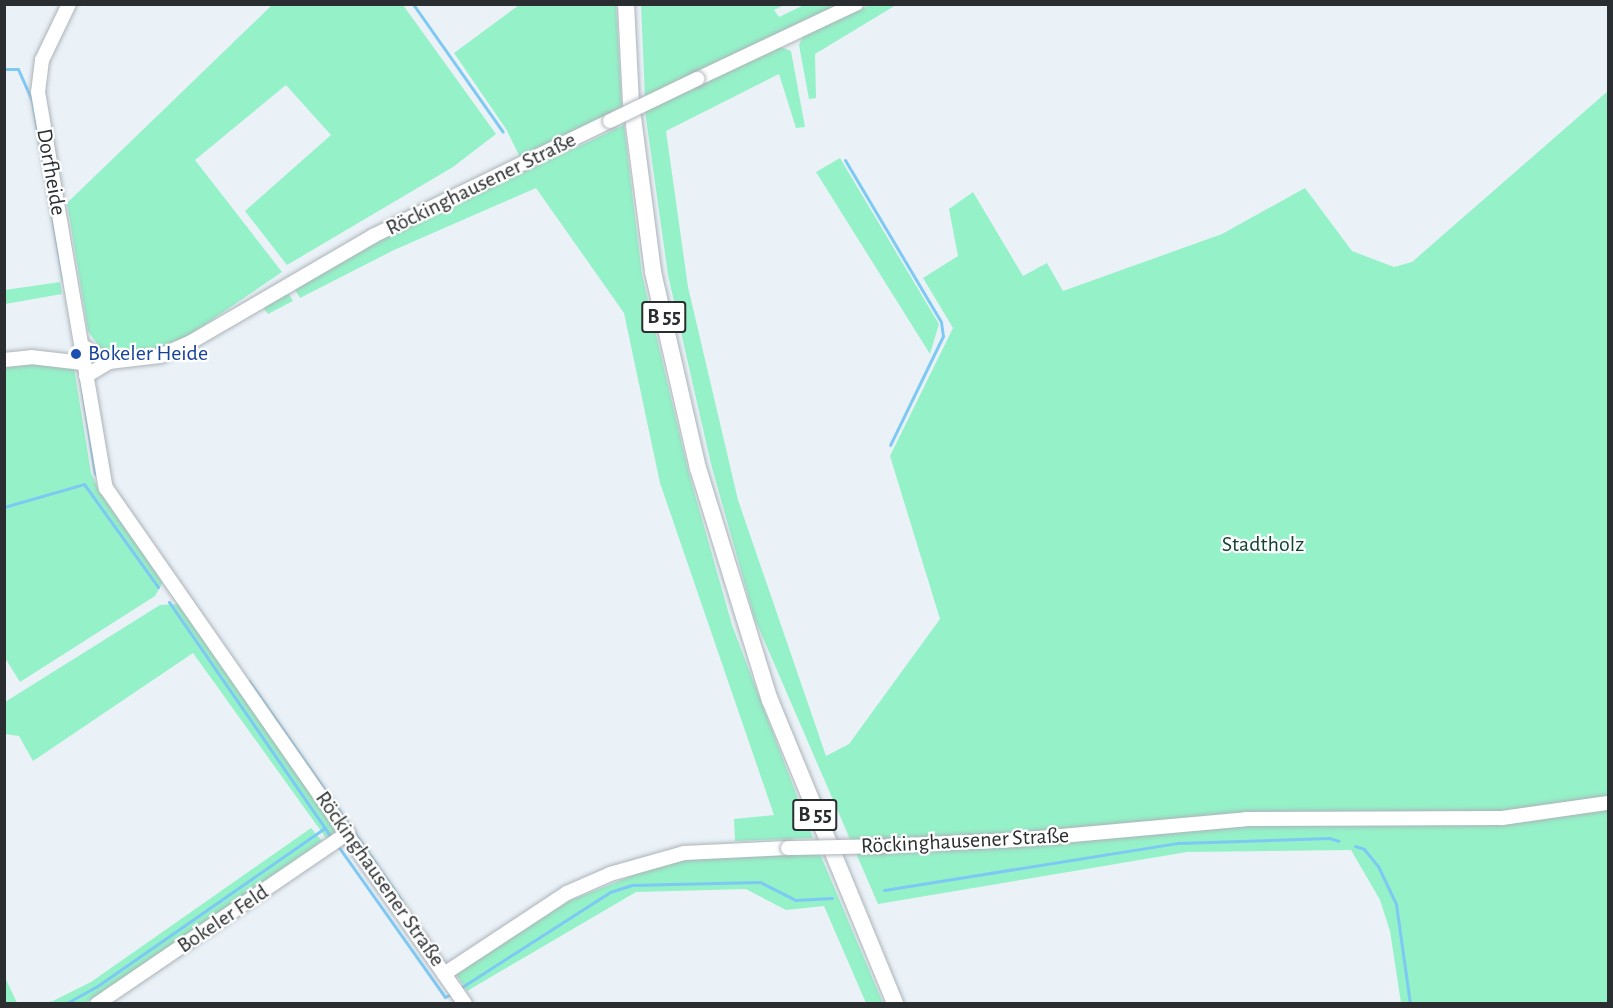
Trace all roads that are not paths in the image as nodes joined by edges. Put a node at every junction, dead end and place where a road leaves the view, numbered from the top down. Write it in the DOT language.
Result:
graph roads {
  1 [pos="69,4"];
  2 [pos="626,4"];
  3 [pos="856,4"];
  4 [pos="81,345"];
  5 [pos="4,360"];
  6 [pos="109,362"];
  7 [pos="84,369"];
  8 [pos="1608,803"];
  9 [pos="348,833"];
  10 [pos="444,974"];
  11 [pos="97,1004"];
  12 [pos="465,1004"];
  13 [pos="895,1004"];
  1 -- 4 [label="street, Dorfheide"];
  2 -- 13 [label="main road, B 55"];
  3 -- 6 [label="street, Röckinghausener Straße, bridge"];
  4 -- 6 [label="street"];
  4 -- 7 [label="street, Röckinghausener Straße"];
  5 -- 7 [label="street"];
  6 -- 7 [label="street, Röckinghausener Straße"];
  7 -- 9 [label="street, Röckinghausener Straße"];
  8 -- 10 [label="street, Röckinghausener Straße, bridge"];
  9 -- 10 [label="street, Röckinghausener Straße"];
  9 -- 11 [label="street, Bokeler Feld"];
  10 -- 12 [label="street"];
}
